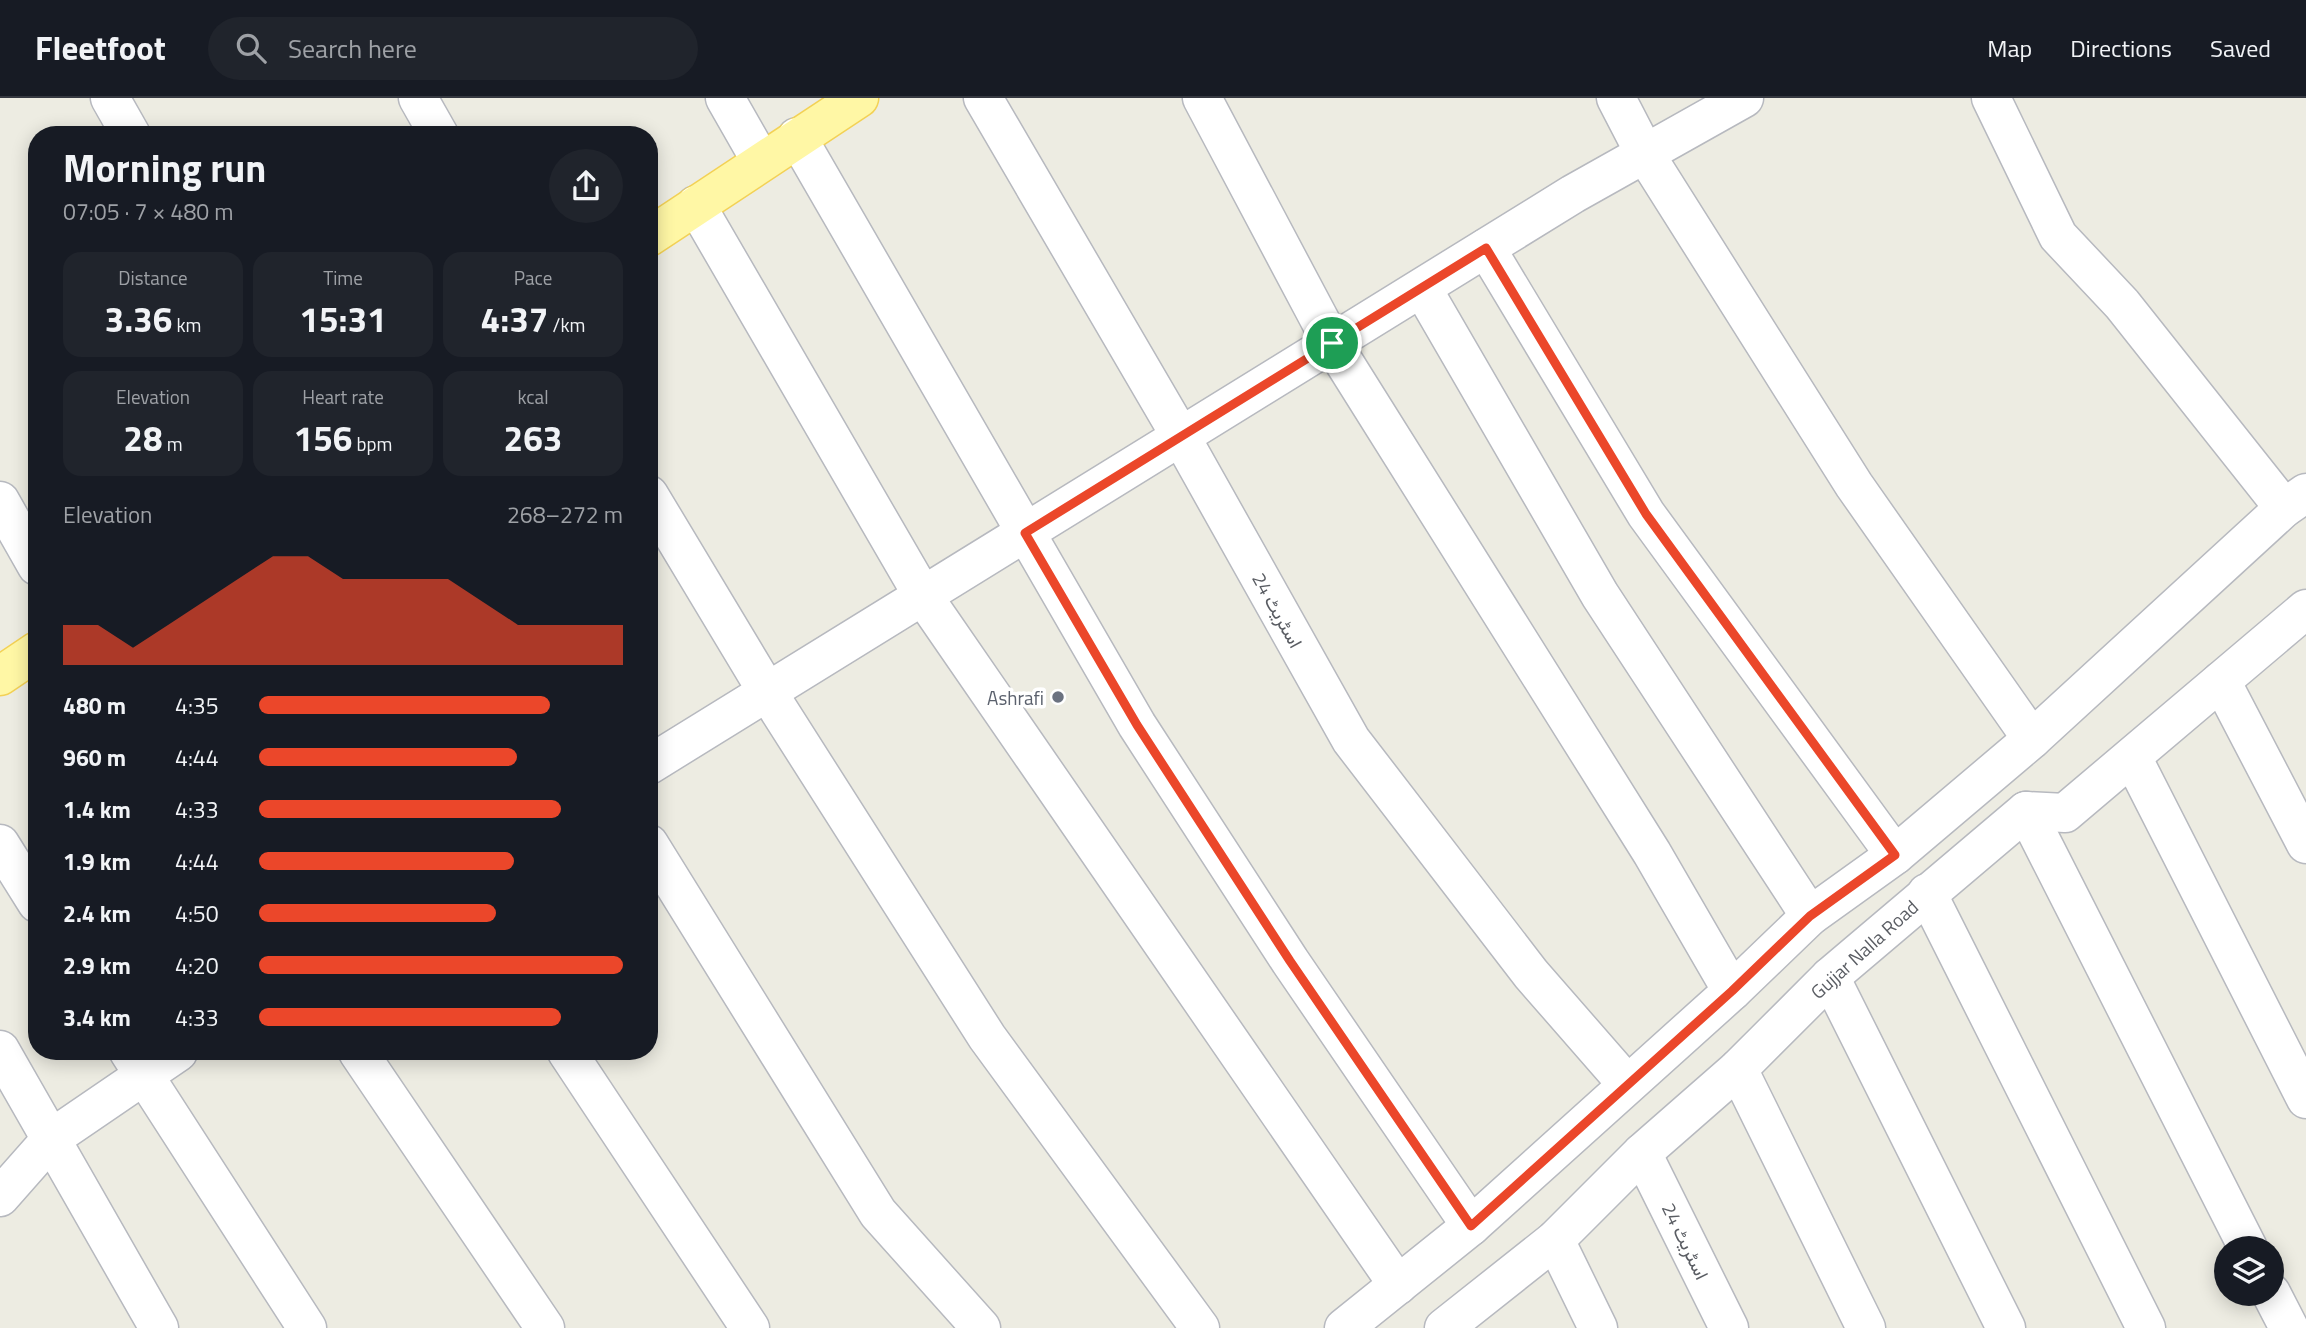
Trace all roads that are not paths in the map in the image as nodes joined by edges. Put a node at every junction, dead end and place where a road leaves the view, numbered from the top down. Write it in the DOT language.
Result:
graph roads {
  1 [pos="110,98"];
  2 [pos="418,98"];
  3 [pos="725,98"];
  4 [pos="859,98"];
  5 [pos="983,98"];
  6 [pos="1202,98"];
  7 [pos="1616,98"];
  8 [pos="1744,98"];
  9 [pos="1991,98"];
  10 [pos="126,126"];
  11 [pos="434,126"];
  12 [pos="797,137"];
  13 [pos="1645,154"];
  14 [pos="761,161"];
  15 [pos="696,205"];
  16 [pos="658,231"];
  17 [pos="1486,248"];
  18 [pos="1422,288"];
  19 [pos="1332,343"];
  20 [pos="1181,437"];
  21 [pos="2295,500"];
  22 [pos="0,501"];
  23 [pos="658,510"];
  24 [pos="1025,533"];
  25 [pos="28,550"];
  26 [pos="923,596"];
  27 [pos="2305,611"];
  28 [pos="28,657"];
  29 [pos="0,676"];
  30 [pos="2221,681"];
  31 [pos="768,692"];
  32 [pos="2032,740"];
  33 [pos="2132,757"];
  34 [pos="658,759"];
  35 [pos="2026,811"];
  36 [pos="0,844"];
  37 [pos="2306,844"];
  38 [pos="1895,855"];
  39 [pos="658,859"];
  40 [pos="28,889"];
  41 [pos="1927,892"];
  42 [pos="1810,916"];
  43 [pos="1830,977"];
  44 [pos="1732,991"];
  45 [pos="0,1050"];
  46 [pos="363,1060"];
  47 [pos="572,1060"];
  48 [pos="137,1064"];
  49 [pos="1738,1069"];
  50 [pos="1627,1084"];
  51 [pos="2306,1099"];
  52 [pos="52,1138"];
  53 [pos="1642,1153"];
  54 [pos="0,1197"];
  55 [pos="1471,1226"];
  56 [pos="2242,1236"];
  57 [pos="1555,1240"];
  58 [pos="1398,1285"];
  59 [pos="2278,1306"];
  60 [pos="1451,1326"];
  61 [pos="159,1328"];
  62 [pos="307,1328"];
  63 [pos="545,1328"];
  64 [pos="750,1328"];
  65 [pos="981,1328"];
  66 [pos="1199,1328"];
  67 [pos="1344,1328"];
  68 [pos="1598,1328"];
  69 [pos="1729,1328"];
  70 [pos="1866,1328"];
  71 [pos="2006,1328"];
  72 [pos="2146,1328"];
  73 [pos="2289,1328"];
  1 -- 10 [label="street"];
  2 -- 11 [label="street"];
  3 -- 14 [label="street"];
  4 -- 12 [label="main road"];
  5 -- 20 [label="street, اسٹریٹ 24"];
  6 -- 19 [label="street"];
  7 -- 13 [label="street"];
  8 -- 13 [label="street"];
  9 -- 21 [label="street"];
  12 -- 14 [label="main road"];
  12 -- 24 [label="street"];
  13 -- 17 [label="street"];
  13 -- 32 [label="street"];
  14 -- 15 [label="main road"];
  15 -- 16 [label="main road"];
  15 -- 26 [label="street"];
  17 -- 18 [label="street"];
  17 -- 38 [label="street"];
  18 -- 19 [label="street"];
  18 -- 42 [label="street"];
  19 -- 20 [label="street"];
  19 -- 44 [label="street"];
  20 -- 24 [label="street"];
  20 -- 50 [label="street, اسٹریٹ 24"];
  21 -- 32 [label="street"];
  22 -- 25 [label="street"];
  23 -- 31 [label="street"];
  24 -- 26 [label="street"];
  24 -- 55 [label="street"];
  26 -- 31 [label="street"];
  26 -- 58 [label="street"];
  27 -- 30 [label="street"];
  28 -- 29 [label="main road"];
  30 -- 33 [label="street"];
  30 -- 37 [label="street"];
  31 -- 34 [label="street"];
  31 -- 66 [label="street"];
  32 -- 38 [label="street"];
  33 -- 35 [label="street"];
  33 -- 51 [label="street"];
  35 -- 41 [label="street, Gujjar Nalla Road"];
  35 -- 56 [label="street"];
  36 -- 40 [label="street"];
  38 -- 42 [label="street"];
  39 -- 65 [label="street"];
  41 -- 43 [label="street, Gujjar Nalla Road"];
  41 -- 72 [label="street"];
  42 -- 44 [label="street"];
  43 -- 49 [label="street, Gujjar Nalla Road"];
  43 -- 71 [label="street"];
  44 -- 50 [label="street"];
  45 -- 52 [label="street"];
  46 -- 63 [label="street"];
  47 -- 64 [label="street"];
  48 -- 52 [label="street"];
  48 -- 62 [label="street"];
  49 -- 53 [label="street, Gujjar Nalla Road"];
  49 -- 70 [label="street"];
  50 -- 55 [label="street"];
  52 -- 54 [label="street"];
  52 -- 61 [label="street"];
  53 -- 57 [label="street, Gujjar Nalla Road"];
  53 -- 69 [label="street, اسٹریٹ 24"];
  55 -- 58 [label="street"];
  57 -- 60 [label="street, Gujjar Nalla Road"];
  57 -- 68 [label="street"];
  58 -- 67 [label="street"];
  59 -- 73 [label="street"];
}
